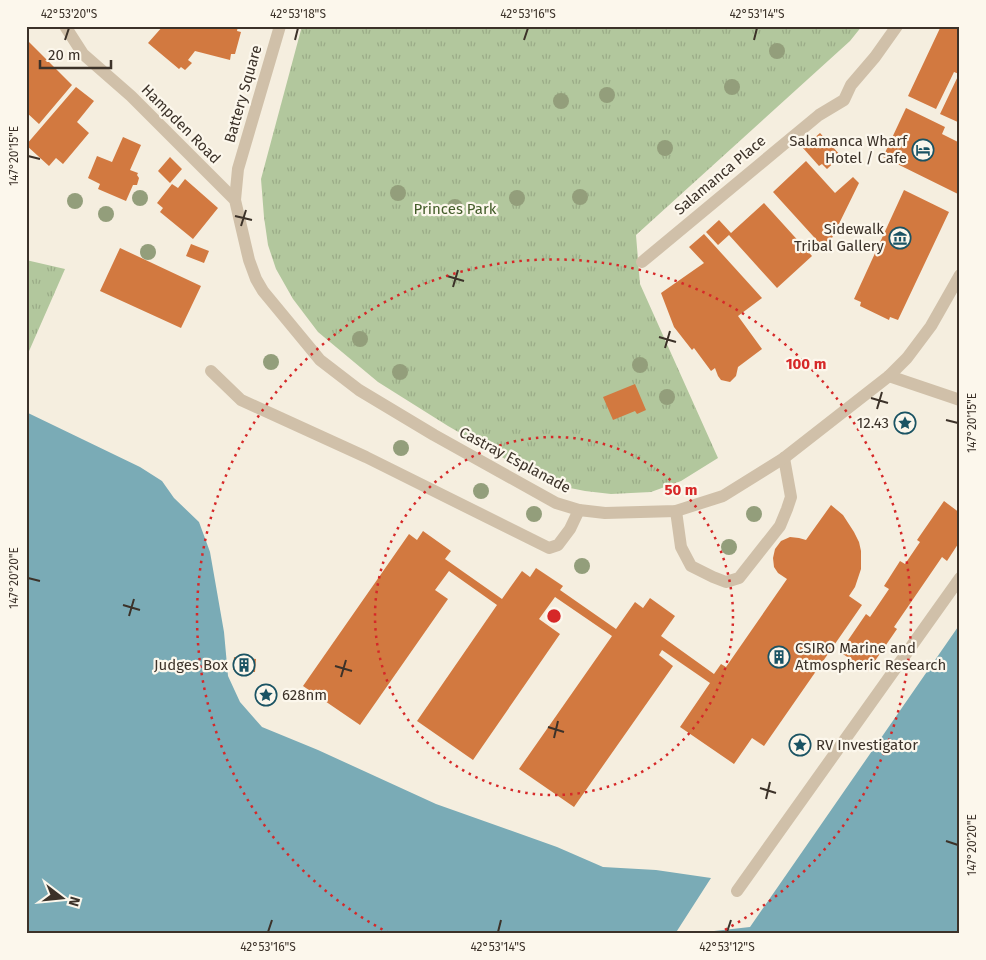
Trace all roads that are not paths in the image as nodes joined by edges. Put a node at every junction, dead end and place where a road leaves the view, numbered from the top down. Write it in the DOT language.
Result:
graph roads {
  1 [pos="65,26"];
  2 [pos="280,26"];
  3 [pos="897,26"];
  4 [pos="235,200"];
  5 [pos="642,262"];
  6 [pos="960,275"];
  7 [pos="212,371"];
  8 [pos="889,376"];
  9 [pos="960,400"];
  10 [pos="784,458"];
  11 [pos="579,510"];
  12 [pos="676,512"];
  13 [pos="960,578"];
  14 [pos="736,891"];
  1 -- 4 [label="street, Hampden Road"];
  2 -- 4 [label="street, Battery Square"];
  3 -- 5 [label="street, Salamanca Place"];
  4 -- 11 [label="street, Castray Esplanade"];
  6 -- 8 [label="street, Castray Esplanade"];
  7 -- 11 [label="street"];
  8 -- 9 [label="street"];
  8 -- 10 [label="street, Castray Esplanade"];
  10 -- 12 [label="street, Castray Esplanade"];
  10 -- 12 [label="street"];
  11 -- 12 [label="street, Castray Esplanade"];
  13 -- 14 [label="street"];
}
